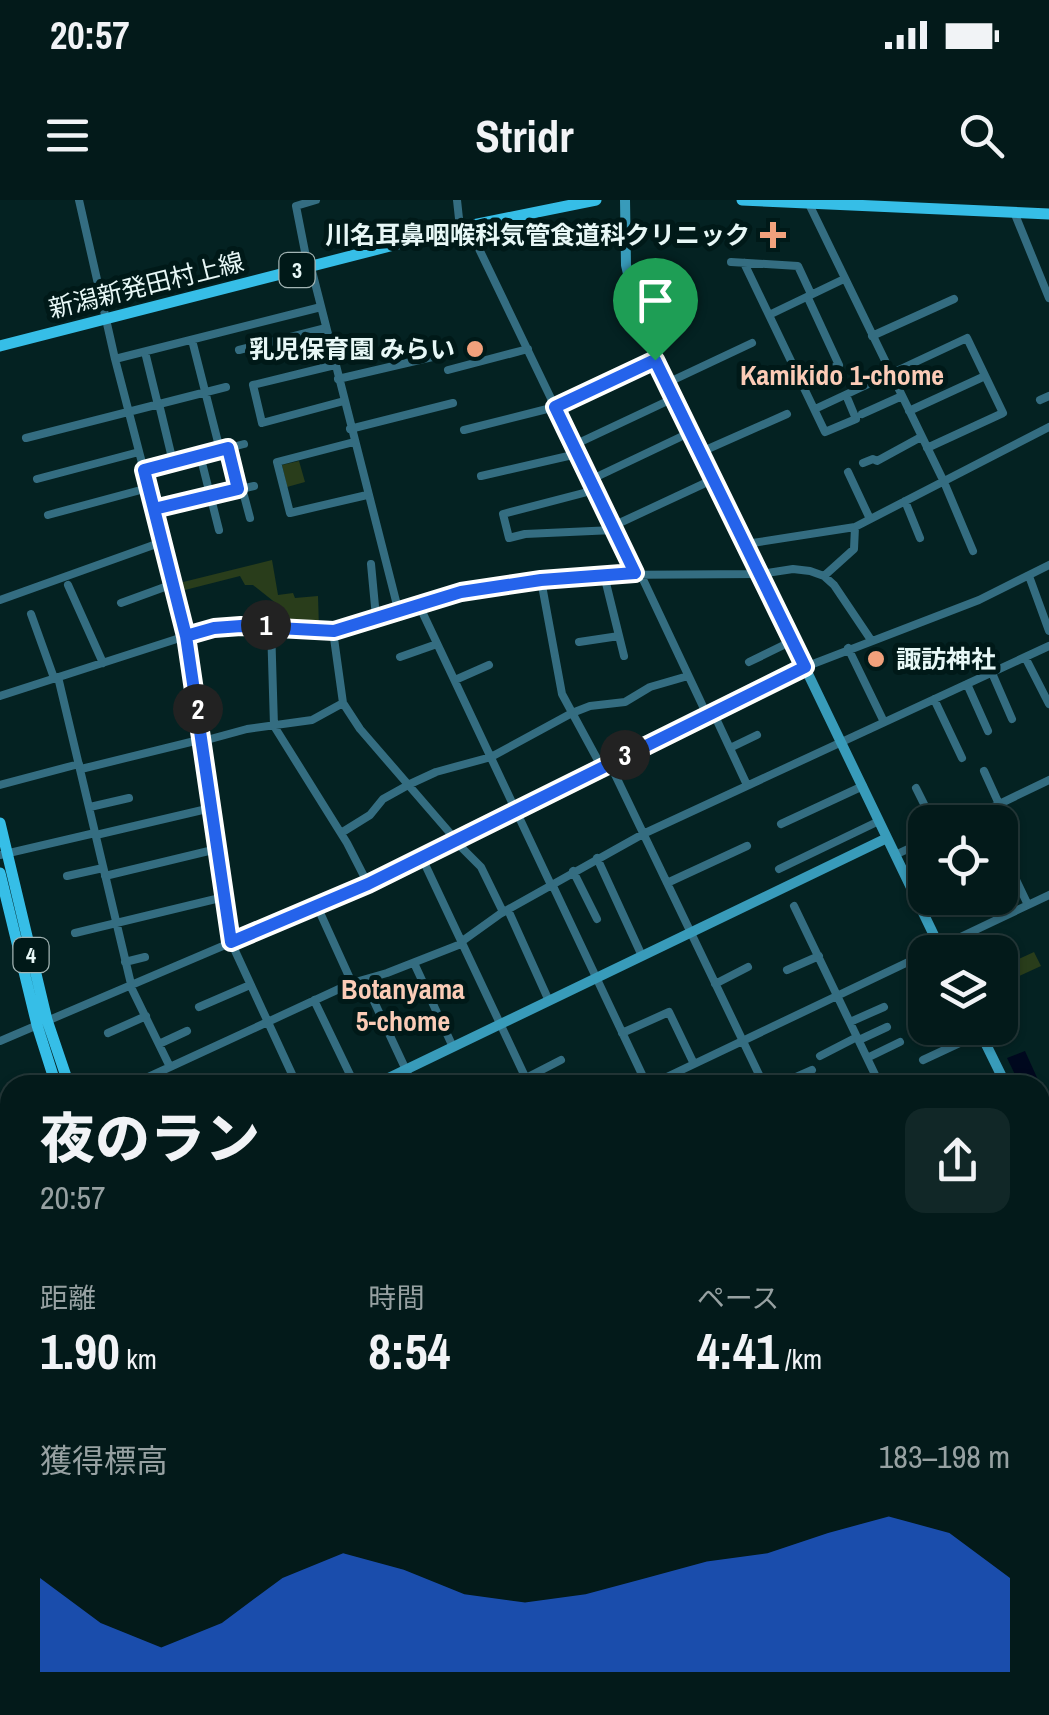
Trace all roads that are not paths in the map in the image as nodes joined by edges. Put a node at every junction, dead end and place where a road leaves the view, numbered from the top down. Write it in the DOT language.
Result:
graph roads {
  1 [pos="79,200"];
  2 [pos="316,200"];
  3 [pos="457,200"];
  4 [pos="596,200"];
  5 [pos="625,200"];
  6 [pos="742,200"];
  7 [pos="808,202"];
  8 [pos="838,202"];
  9 [pos="1014,212"];
  10 [pos="1049,212"];
  11 [pos="464,227"];
  12 [pos="731,262"];
  13 [pos="744,263"];
  14 [pos="309,267"];
  15 [pos="844,278"];
  16 [pos="810,296"];
  17 [pos="954,298"];
  18 [pos="1049,298"];
  19 [pos="321,306"];
  20 [pos="769,315"];
  21 [pos="106,318"];
  22 [pos="326,328"];
  23 [pos="872,336"];
  24 [pos="192,340"];
  25 [pos="752,342"];
  26 [pos="0,346"];
  27 [pos="528,349"];
  28 [pos="239,350"];
  29 [pos="144,352"];
  30 [pos="441,355"];
  31 [pos="115,359"];
  32 [pos="655,360"];
  33 [pos="334,365"];
  34 [pos="448,370"];
  35 [pos="890,373"];
  36 [pos="985,376"];
  37 [pos="338,379"];
  38 [pos="666,382"];
  39 [pos="802,382"];
  40 [pos="226,387"];
  41 [pos="206,392"];
  42 [pos="846,395"];
  43 [pos="902,396"];
  44 [pos="674,398"];
  45 [pos="344,401"];
  46 [pos="453,403"];
  47 [pos="158,405"];
  48 [pos="555,407"];
  49 [pos="815,409"];
  50 [pos="909,411"];
  51 [pos="128,412"];
  52 [pos="787,414"];
  53 [pos="862,414"];
  54 [pos="1049,427"];
  55 [pos="350,429"];
  56 [pos="464,430"];
  57 [pos="691,432"];
  58 [pos="922,437"];
  59 [pos="26,438"];
  60 [pos="354,442"];
  61 [pos="244,444"];
  62 [pos="927,448"];
  63 [pos="224,449"];
  64 [pos="576,450"];
  65 [pos="139,452"];
  66 [pos="701,452"];
  67 [pos="200,455"];
  68 [pos="174,462"];
  69 [pos="863,464"];
  70 [pos="144,470"];
  71 [pos="848,472"];
  72 [pos="481,476"];
  73 [pos="37,478"];
  74 [pos="714,479"];
  75 [pos="590,480"];
  76 [pos="944,482"];
  77 [pos="254,486"];
  78 [pos="148,488"];
  79 [pos="240,489"];
  80 [pos="595,490"];
  81 [pos="366,495"];
  82 [pos="211,496"];
  83 [pos="905,501"];
  84 [pos="154,509"];
  85 [pos="48,515"];
  86 [pos="250,518"];
  87 [pos="870,519"];
  88 [pos="856,527"];
  89 [pos="613,528"];
  90 [pos="219,530"];
  91 [pos="920,538"];
  92 [pos="162,542"];
  93 [pos="746,544"];
  94 [pos="973,552"];
  95 [pos="371,564"];
  96 [pos="1049,565"];
  97 [pos="638,573"];
  98 [pos="760,574"];
  99 [pos="604,575"];
  100 [pos="824,576"];
  101 [pos="1029,576"];
  102 [pos="541,580"];
  103 [pos="173,584"];
  104 [pos="68,585"];
  105 [pos="0,600"];
  106 [pos="121,603"];
  107 [pos="418,603"];
  108 [pos="398,609"];
  109 [pos="31,614"];
  110 [pos="376,617"];
  111 [pos="271,626"];
  112 [pos="334,631"];
  113 [pos="1049,631"];
  114 [pos="186,636"];
  115 [pos="619,636"];
  116 [pos="871,640"];
  117 [pos="792,641"];
  118 [pos="579,642"];
  119 [pos="438,644"];
  120 [pos="1049,646"];
  121 [pos="848,648"];
  122 [pos="624,656"];
  123 [pos="400,657"];
  124 [pos="1025,657"];
  125 [pos="103,662"];
  126 [pos="748,662"];
  127 [pos="488,665"];
  128 [pos="805,667"];
  129 [pos="992,672"];
  130 [pos="688,676"];
  131 [pos="56,678"];
  132 [pos="455,680"];
  133 [pos="966,684"];
  134 [pos="0,696"];
  135 [pos="934,699"];
  136 [pos="342,703"];
  137 [pos="1049,704"];
  138 [pos="572,713"];
  139 [pos="710,714"];
  140 [pos="1012,719"];
  141 [pos="884,722"];
  142 [pos="274,726"];
  143 [pos="988,731"];
  144 [pos="757,734"];
  145 [pos="203,740"];
  146 [pos="841,742"];
  147 [pos="730,748"];
  148 [pos="491,757"];
  149 [pos="962,758"];
  150 [pos="605,764"];
  151 [pos="80,767"];
  152 [pos="984,771"];
  153 [pos="1049,780"];
  154 [pos="410,784"];
  155 [pos="0,785"];
  156 [pos="748,786"];
  157 [pos="862,786"];
  158 [pos="916,788"];
  159 [pos="129,798"];
  160 [pos="999,804"];
  161 [pos="924,805"];
  162 [pos="90,807"];
  163 [pos="211,808"];
  164 [pos="515,809"];
  165 [pos="879,822"];
  166 [pos="0,823"];
  167 [pos="781,824"];
  168 [pos="341,833"];
  169 [pos="96,834"];
  170 [pos="643,834"];
  171 [pos="887,838"];
  172 [pos="456,840"];
  173 [pos="747,846"];
  174 [pos="217,849"];
  175 [pos="908,849"];
  176 [pos="4,854"];
  177 [pos="896,855"];
  178 [pos="422,858"];
  179 [pos="597,858"];
  180 [pos="778,869"];
  181 [pos="573,871"];
  182 [pos="104,872"];
  183 [pos="0,873"];
  184 [pos="67,876"];
  185 [pos="908,880"];
  186 [pos="368,884"];
  187 [pos="552,884"];
  188 [pos="667,884"];
  189 [pos="1018,884"];
  190 [pos="1049,896"];
  191 [pos="224,897"];
  192 [pos="1028,905"];
  193 [pos="316,906"];
  194 [pos="794,906"];
  195 [pos="506,911"];
  196 [pos="596,919"];
  197 [pos="116,924"];
  198 [pos="690,932"];
  199 [pos="75,933"];
  200 [pos="968,935"];
  201 [pos="231,942"];
  202 [pos="461,943"];
  203 [pos="642,956"];
  204 [pos="818,956"];
  205 [pos="145,957"];
  206 [pos="125,962"];
  207 [pos="414,963"];
  208 [pos="908,964"];
  209 [pos="748,967"];
  210 [pos="787,970"];
  211 [pos="596,978"];
  212 [pos="364,980"];
  213 [pos="352,983"];
  214 [pos="131,984"];
  215 [pos="250,984"];
  216 [pos="715,984"];
  217 [pos="838,995"];
  218 [pos="314,1000"];
  219 [pos="548,1001"];
  220 [pos="199,1007"];
  221 [pos="884,1007"];
  222 [pos="146,1016"];
  223 [pos="42,1022"];
  224 [pos="266,1022"];
  225 [pos="850,1022"];
  226 [pos="499,1025"];
  227 [pos="887,1028"];
  228 [pos="186,1031"];
  229 [pos="108,1033"];
  230 [pos="622,1033"];
  231 [pos="858,1039"];
  232 [pos="742,1040"];
  233 [pos="0,1041"];
  234 [pos="900,1042"];
  235 [pos="159,1044"];
  236 [pos="952,1045"];
  237 [pos="987,1045"];
  238 [pos="453,1047"];
  239 [pos="820,1056"];
  240 [pos="867,1058"];
  241 [pos="561,1060"];
  242 [pos="923,1060"];
  243 [pos="694,1064"];
  244 [pos="170,1067"];
  245 [pos="406,1070"];
  246 [pos="812,1070"];
  247 [pos="54,1075"];
  248 [pos="65,1075"];
  249 [pos="153,1075"];
  250 [pos="291,1075"];
  251 [pos="350,1075"];
  252 [pos="395,1075"];
  253 [pos="408,1075"];
  254 [pos="524,1075"];
  255 [pos="537,1075"];
  256 [pos="643,1075"];
  257 [pos="670,1075"];
  258 [pos="759,1075"];
  259 [pos="801,1075"];
  260 [pos="875,1075"];
  261 [pos="1001,1075"];
  1 -- 21 [label="street"];
  2 -- 14 [label="street"];
  3 -- 11 [label="street"];
  4 -- 11 [label="main road, 新潟新発田村上線 / 3"];
  5 -- 32 [label="street"];
  6 -- 7 [label="main road"];
  7 -- 8 [label="main road"];
  7 -- 15 [label="street"];
  8 -- 9 [label="main road"];
  9 -- 10 [label="main road"];
  9 -- 18 [label="street"];
  11 -- 14 [label="main road, 新潟新発田村上線 / 3"];
  11 -- 27 [label="street"];
  12 -- 13 [label="street"];
  13 -- 16 [label="street"];
  13 -- 20 [label="street"];
  14 -- 19 [label="street"];
  14 -- 21 [label="main road, 新潟新発田村上線 / 3"];
  15 -- 16 [label="street"];
  15 -- 23 [label="street"];
  16 -- 20 [label="street"];
  16 -- 39 [label="street"];
  17 -- 23 [label="street"];
  19 -- 22 [label="street"];
  19 -- 24 [label="street"];
  20 -- 39 [label="street"];
  21 -- 26 [label="main road, 新潟新発田村上線 / 3"];
  21 -- 31 [label="street"];
  22 -- 28 [label="street"];
  22 -- 33 [label="street"];
  23 -- 35 [label="street"];
  24 -- 29 [label="street"];
  24 -- 41 [label="street"];
  25 -- 38 [label="street"];
  27 -- 34 [label="street"];
  27 -- 48 [label="street"];
  29 -- 31 [label="street"];
  29 -- 47 [label="street"];
  30 -- 37 [label="street"];
  31 -- 51 [label="street"];
  32 -- 38 [label="street"];
  32 -- 48 [label="street"];
  33 -- 37 [label="street"];
  33 -- 45 [label="street"];
  35 -- 36 [label="street"];
  35 -- 42 [label="street"];
  35 -- 43 [label="street"];
  36 -- 50 [label="street"];
  36 -- 62 [label="street"];
  37 -- 45 [label="street"];
  38 -- 44 [label="street"];
  39 -- 49 [label="street"];
  40 -- 41 [label="street"];
  41 -- 47 [label="street"];
  41 -- 63 [label="street"];
  42 -- 49 [label="street"];
  42 -- 49 [label="street"];
  43 -- 50 [label="street"];
  43 -- 53 [label="street"];
  44 -- 57 [label="street"];
  44 -- 64 [label="street"];
  45 -- 55 [label="street"];
  46 -- 55 [label="street"];
  47 -- 51 [label="street"];
  47 -- 68 [label="street"];
  48 -- 56 [label="street"];
  48 -- 64 [label="street"];
  50 -- 58 [label="street"];
  51 -- 59 [label="street"];
  51 -- 65 [label="street"];
  52 -- 66 [label="street"];
  54 -- 76 [label="street"];
  55 -- 60 [label="street"];
  57 -- 66 [label="street"];
  57 -- 75 [label="street"];
  58 -- 62 [label="street"];
  58 -- 69 [label="street"];
  60 -- 81 [label="street"];
  60 -- 81 [label="street"];
  61 -- 63 [label="street"];
  62 -- 76 [label="street"];
  63 -- 67 [label="street"];
  63 -- 79 [label="street"];
  64 -- 72 [label="street"];
  64 -- 75 [label="street"];
  65 -- 70 [label="street"];
  65 -- 73 [label="street"];
  66 -- 74 [label="street"];
  67 -- 68 [label="street"];
  67 -- 82 [label="street"];
  68 -- 70 [label="street"];
  70 -- 78 [label="street"];
  71 -- 87 [label="street"];
  74 -- 89 [label="street"];
  74 -- 93 [label="street"];
  75 -- 80 [label="street"];
  76 -- 83 [label="street"];
  76 -- 94 [label="street"];
  77 -- 79 [label="street"];
  78 -- 84 [label="street"];
  78 -- 85 [label="street"];
  79 -- 82 [label="street"];
  79 -- 86 [label="street"];
  80 -- 89 [label="street"];
  80 -- 89 [label="street"];
  81 -- 108 [label="street"];
  82 -- 84 [label="street"];
  82 -- 90 [label="street"];
  83 -- 87 [label="street"];
  83 -- 91 [label="street"];
  84 -- 92 [label="street"];
  87 -- 88 [label="street"];
  88 -- 93 [label="street"];
  88 -- 100 [label="street"];
  89 -- 97 [label="street"];
  92 -- 103 [label="street"];
  92 -- 105 [label="street"];
  93 -- 98 [label="street"];
  95 -- 110 [label="street"];
  96 -- 101 [label="street"];
  97 -- 98 [label="street"];
  97 -- 99 [label="street"];
  97 -- 130 [label="street"];
  98 -- 100 [label="street"];
  98 -- 117 [label="street"];
  99 -- 102 [label="street"];
  99 -- 115 [label="street"];
  100 -- 116 [label="street"];
  101 -- 113 [label="street"];
  101 -- 116 [label="street"];
  102 -- 107 [label="street"];
  102 -- 138 [label="street"];
  103 -- 106 [label="street"];
  103 -- 114 [label="street"];
  104 -- 125 [label="street"];
  107 -- 108 [label="street"];
  107 -- 119 [label="street"];
  108 -- 110 [label="street"];
  109 -- 131 [label="street"];
  110 -- 112 [label="street"];
  111 -- 112 [label="street"];
  111 -- 114 [label="street"];
  111 -- 142 [label="street"];
  112 -- 136 [label="street"];
  114 -- 125 [label="street"];
  114 -- 145 [label="street"];
  115 -- 118 [label="street"];
  115 -- 122 [label="street"];
  116 -- 121 [label="street"];
  117 -- 126 [label="street"];
  117 -- 128 [label="street"];
  119 -- 123 [label="street"];
  119 -- 132 [label="street"];
  120 -- 124 [label="street"];
  121 -- 128 [label="street"];
  121 -- 141 [label="street"];
  124 -- 129 [label="street"];
  124 -- 137 [label="street"];
  125 -- 131 [label="street"];
  127 -- 132 [label="street"];
  128 -- 139 [label="street"];
  128 -- 146 [label="street"];
  129 -- 133 [label="street"];
  129 -- 140 [label="street"];
  130 -- 138 [label="street"];
  130 -- 139 [label="street"];
  131 -- 134 [label="street"];
  131 -- 151 [label="street"];
  132 -- 148 [label="street"];
  133 -- 135 [label="street"];
  133 -- 143 [label="street"];
  135 -- 141 [label="street"];
  135 -- 149 [label="street"];
  136 -- 142 [label="street"];
  136 -- 154 [label="street"];
  138 -- 148 [label="street"];
  138 -- 150 [label="street"];
  139 -- 147 [label="street"];
  139 -- 150 [label="street"];
  141 -- 146 [label="street"];
  142 -- 145 [label="street"];
  142 -- 168 [label="street"];
  144 -- 147 [label="street"];
  145 -- 151 [label="street"];
  145 -- 163 [label="street"];
  146 -- 156 [label="street"];
  146 -- 157 [label="street"];
  147 -- 156 [label="street"];
  148 -- 154 [label="street"];
  148 -- 164 [label="street"];
  150 -- 164 [label="street"];
  150 -- 170 [label="street"];
  151 -- 155 [label="street"];
  151 -- 162 [label="street"];
  152 -- 160 [label="street"];
  153 -- 160 [label="street"];
  154 -- 168 [label="street"];
  154 -- 172 [label="street"];
  156 -- 170 [label="street"];
  157 -- 165 [label="street"];
  157 -- 167 [label="street"];
  158 -- 161 [label="street"];
  159 -- 162 [label="street"];
  162 -- 169 [label="street"];
  163 -- 169 [label="street"];
  163 -- 174 [label="street"];
  164 -- 172 [label="street"];
  164 -- 187 [label="street"];
  165 -- 171 [label="street"];
  165 -- 180 [label="street"];
  166 -- 176 [label="main road, 4"];
  168 -- 186 [label="street"];
  169 -- 176 [label="street"];
  169 -- 182 [label="street"];
  170 -- 179 [label="street"];
  170 -- 188 [label="street"];
  171 -- 177 [label="street"];
  171 -- 198 [label="street"];
  172 -- 178 [label="street"];
  172 -- 195 [label="street"];
  173 -- 188 [label="street"];
  174 -- 182 [label="street"];
  174 -- 191 [label="street"];
  175 -- 177 [label="street"];
  176 -- 223 [label="main road, 4"];
  177 -- 185 [label="street"];
  178 -- 186 [label="street"];
  178 -- 202 [label="street"];
  179 -- 181 [label="street"];
  179 -- 203 [label="street"];
  181 -- 187 [label="street"];
  181 -- 196 [label="street"];
  182 -- 184 [label="street"];
  182 -- 197 [label="street"];
  183 -- 223 [label="main road, 4"];
  186 -- 193 [label="street"];
  187 -- 195 [label="street"];
  187 -- 211 [label="street"];
  188 -- 198 [label="street"];
  189 -- 192 [label="street"];
  190 -- 192 [label="street"];
  191 -- 197 [label="street"];
  191 -- 201 [label="street"];
  192 -- 200 [label="street"];
  193 -- 201 [label="street"];
  193 -- 213 [label="street"];
  194 -- 204 [label="street"];
  195 -- 202 [label="street"];
  195 -- 219 [label="street"];
  197 -- 199 [label="street"];
  197 -- 206 [label="street"];
  198 -- 203 [label="street"];
  198 -- 216 [label="street"];
  201 -- 214 [label="street"];
  201 -- 215 [label="street"];
  202 -- 207 [label="street"];
  202 -- 226 [label="street"];
  203 -- 211 [label="street"];
  204 -- 210 [label="street"];
  204 -- 217 [label="street"];
  205 -- 206 [label="street"];
  206 -- 214 [label="street"];
  207 -- 212 [label="street"];
  207 -- 238 [label="street"];
  208 -- 217 [label="street"];
  209 -- 216 [label="street"];
  211 -- 219 [label="street"];
  211 -- 230 [label="street"];
  212 -- 213 [label="street"];
  212 -- 245 [label="street"];
  213 -- 218 [label="street"];
  214 -- 222 [label="street"];
  214 -- 223 [label="street"];
  215 -- 220 [label="street"];
  215 -- 224 [label="street"];
  216 -- 232 [label="street"];
  217 -- 225 [label="street"];
  217 -- 232 [label="street"];
  218 -- 224 [label="street"];
  218 -- 251 [label="street"];
  219 -- 226 [label="street"];
  221 -- 225 [label="street"];
  222 -- 229 [label="street"];
  222 -- 235 [label="street"];
  223 -- 233 [label="street"];
  223 -- 247 [label="main road, 4"];
  223 -- 248 [label="main road, 4"];
  224 -- 244 [label="street"];
  224 -- 250 [label="street"];
  225 -- 231 [label="street"];
  226 -- 238 [label="street"];
  226 -- 254 [label="street"];
  227 -- 231 [label="street"];
  228 -- 235 [label="street"];
  230 -- 243 [label="street"];
  230 -- 256 [label="street"];
  231 -- 239 [label="street"];
  231 -- 240 [label="street"];
  232 -- 243 [label="street"];
  232 -- 258 [label="street"];
  234 -- 240 [label="street"];
  235 -- 244 [label="street"];
  236 -- 242 [label="street"];
  237 -- 261 [label="street"];
  238 -- 245 [label="street"];
  240 -- 260 [label="street"];
  241 -- 255 [label="street"];
  243 -- 257 [label="street"];
  244 -- 249 [label="street"];
  245 -- 252 [label="street"];
  245 -- 253 [label="street"];
  246 -- 259 [label="street"];
}
